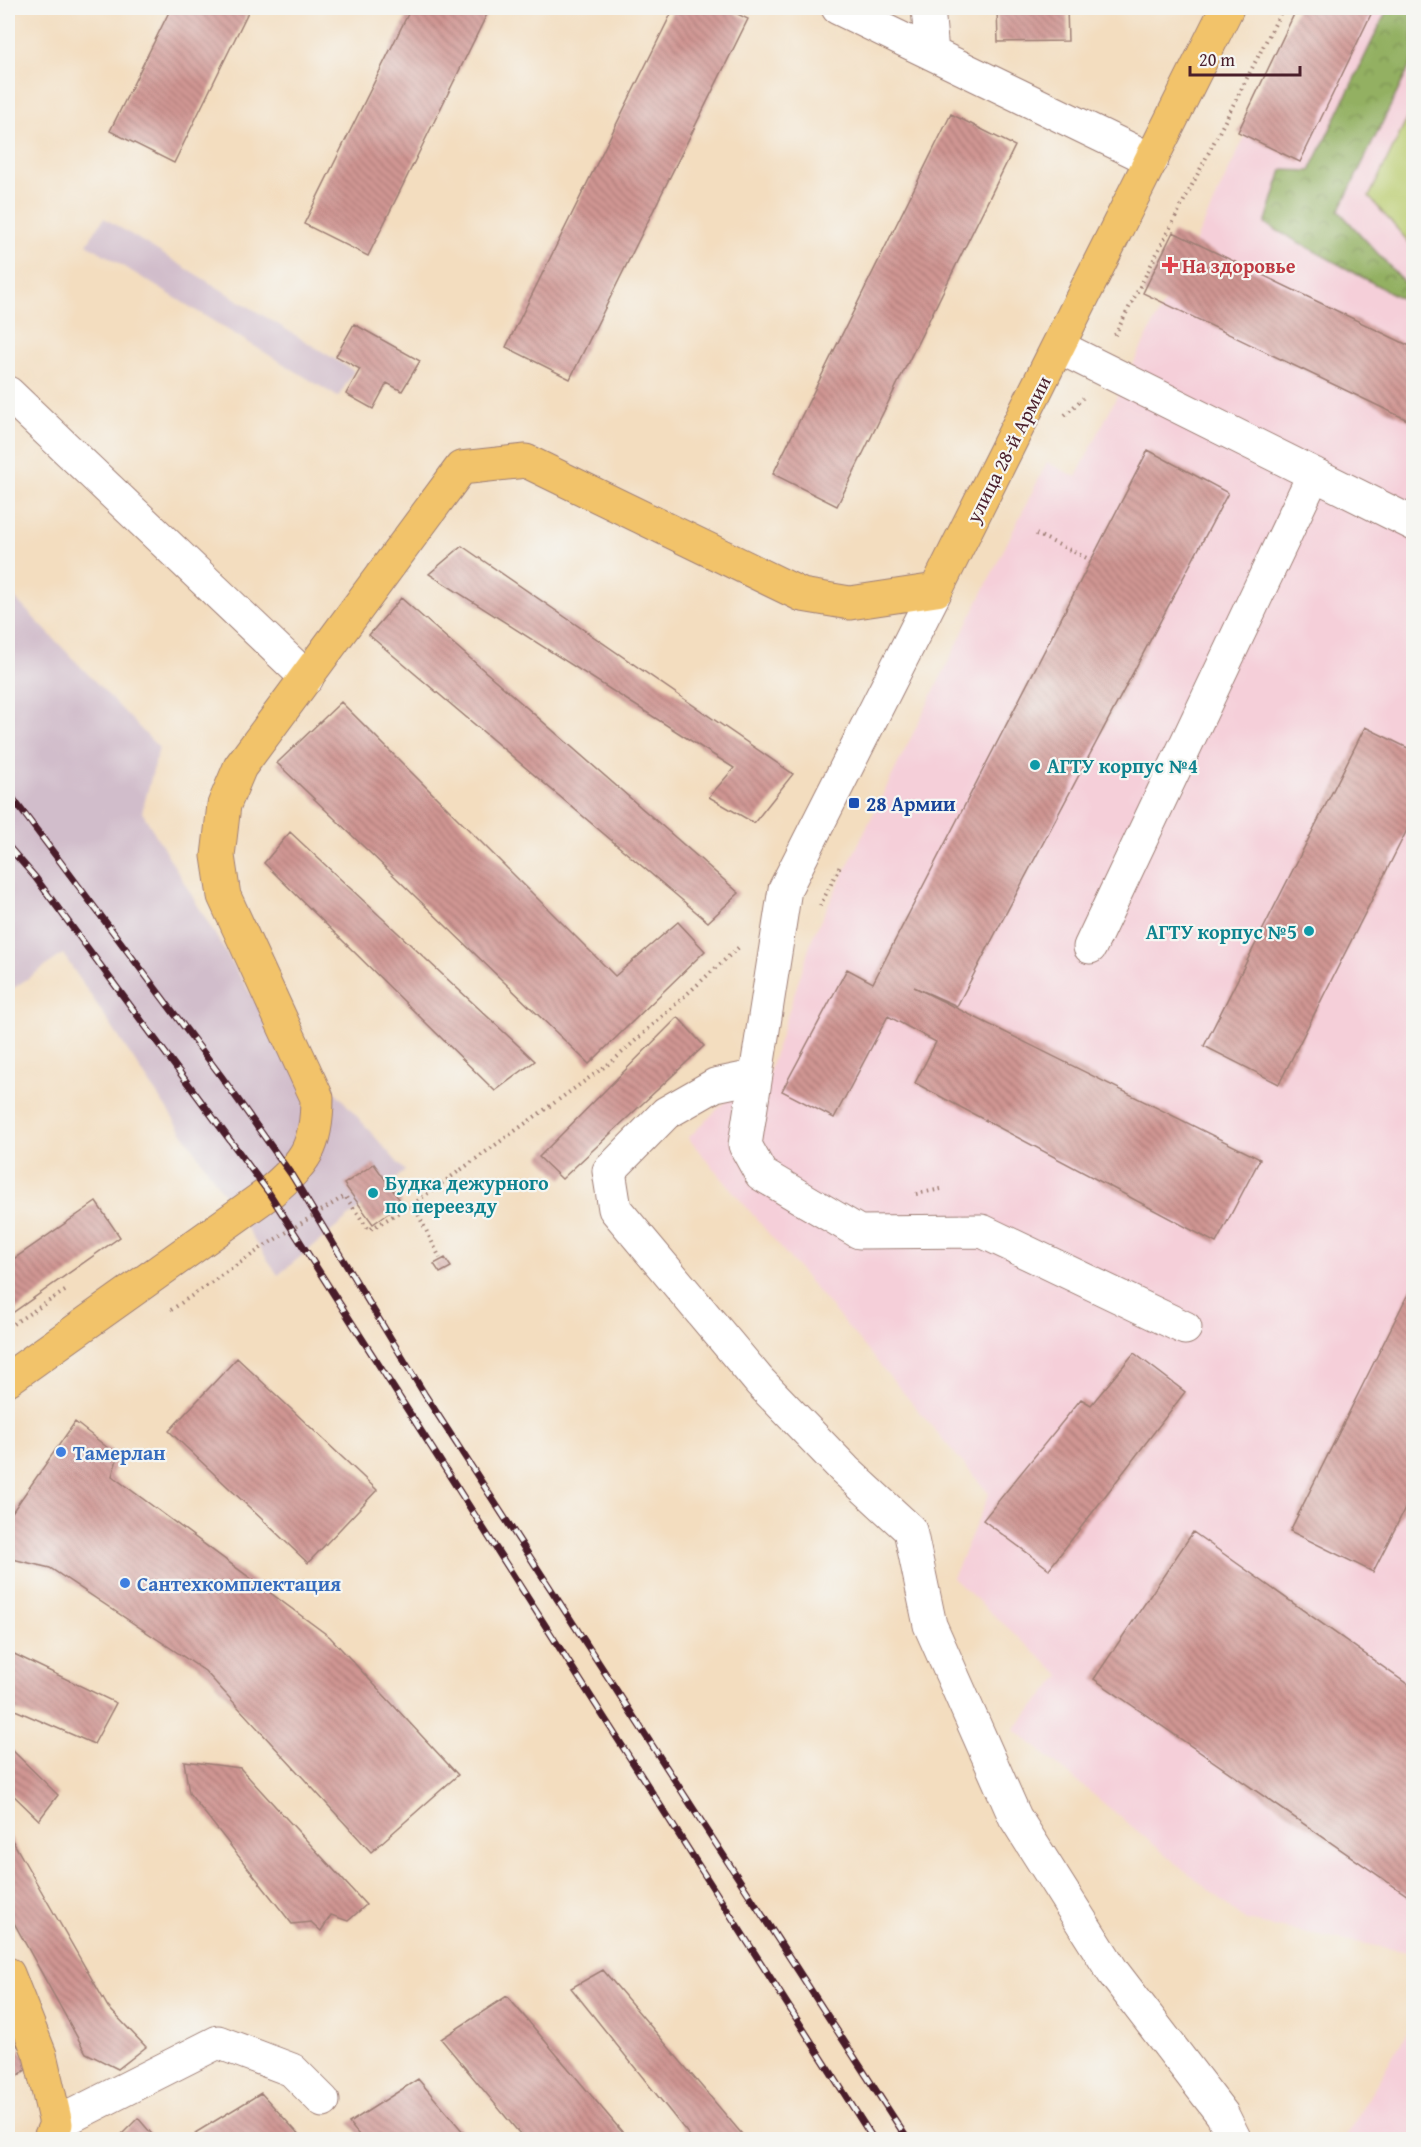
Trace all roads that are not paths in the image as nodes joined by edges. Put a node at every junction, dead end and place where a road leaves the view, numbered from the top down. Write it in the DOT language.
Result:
graph roads {
  1 [pos="838,8"];
  2 [pos="928,8"];
  3 [pos="1227,8"];
  4 [pos="933,53"];
  5 [pos="1152,160"];
  6 [pos="1059,347"];
  7 [pos="8,393"];
  8 [pos="1314,474"];
  9 [pos="1413,524"];
  10 [pos="936,590"];
  11 [pos="307,678"];
  12 [pos="1090,947"];
  13 [pos="754,1077"];
  14 [pos="1185,1328"];
  15 [pos="8,1379"];
  16 [pos="8,1974"];
  17 [pos="323,2101"];
  18 [pos="53,2132"];
  19 [pos="1235,2139"];
  1 -- 4 [label="street"];
  2 -- 4 [label="street"];
  3 -- 5 [label="main road, улица 28-й Армии"];
  4 -- 5 [label="street"];
  5 -- 6 [label="main road, улица 28-й Армии"];
  6 -- 8 [label="street"];
  6 -- 10 [label="main road, улица 28-й Армии"];
  7 -- 11 [label="street"];
  8 -- 9 [label="street"];
  8 -- 12 [label="street"];
  10 -- 11 [label="main road"];
  10 -- 13 [label="street, улица 28-й Армии"];
  11 -- 15 [label="main road"];
  13 -- 14 [label="street, улица 28-й Армии"];
  13 -- 19 [label="street"];
  16 -- 18 [label="main road"];
  17 -- 18 [label="street"];
}
